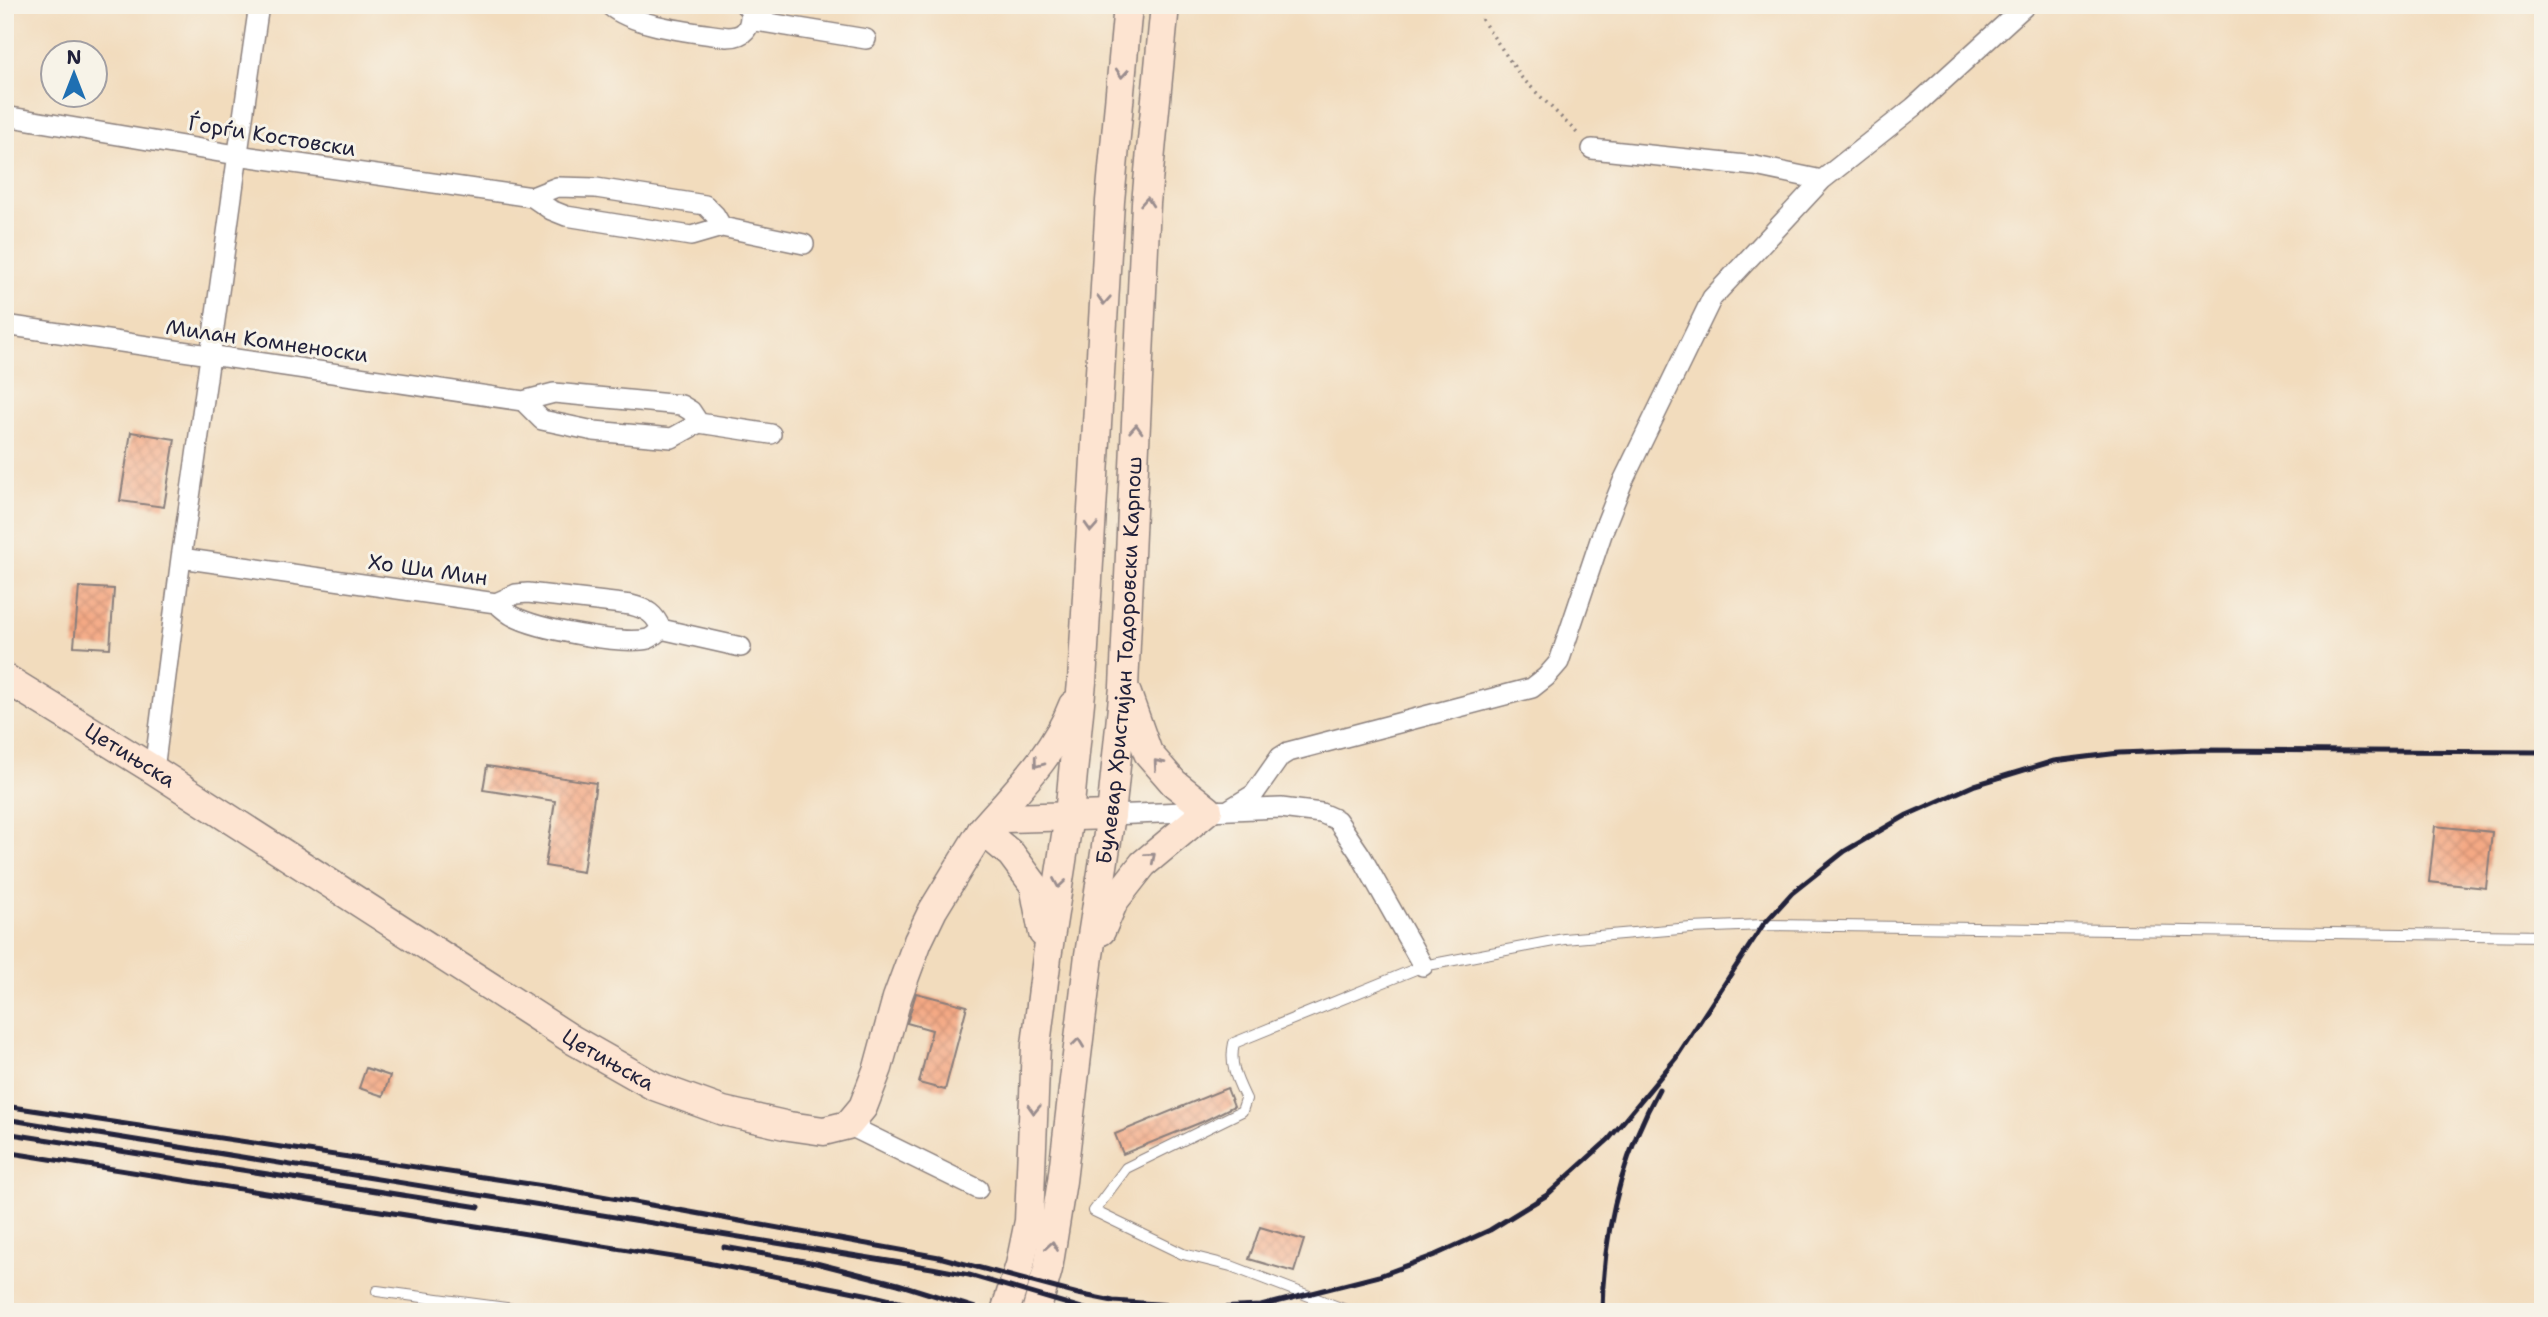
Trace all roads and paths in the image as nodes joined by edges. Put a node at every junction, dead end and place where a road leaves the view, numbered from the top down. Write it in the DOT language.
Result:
graph roads {
  1 [pos="259,5"];
  2 [pos="609,5"];
  3 [pos="1128,5"];
  4 [pos="1165,5"];
  5 [pos="1483,5"];
  6 [pos="2026,5"];
  7 [pos="748,13"];
  8 [pos="866,39"];
  9 [pos="5,116"];
  10 [pos="1592,149"];
  11 [pos="237,155"];
  12 [pos="1822,180"];
  13 [pos="533,197"];
  14 [pos="722,227"];
  15 [pos="804,244"];
  16 [pos="5,325"];
  17 [pos="212,357"];
  18 [pos="523,401"];
  19 [pos="699,423"];
  20 [pos="771,434"];
  21 [pos="181,558"];
  22 [pos="496,603"];
  23 [pos="661,629"];
  24 [pos="741,647"];
  25 [pos="5,678"];
  26 [pos="1082,682"];
  27 [pos="1124,687"];
  28 [pos="154,770"];
  29 [pos="1218,810"];
  30 [pos="1111,815"];
  31 [pos="1069,816"];
  32 [pos="982,830"];
  33 [pos="2543,936"];
  34 [pos="1089,955"];
  35 [pos="1046,957"];
  36 [pos="1423,967"];
  37 [pos="848,1125"];
  38 [pos="978,1189"];
  39 [pos="377,1291"];
  40 [pos="536,1312"];
  41 [pos="1005,1312"];
  42 [pos="1036,1312"];
  43 [pos="1351,1312"];
  1 -- 11 [label="street"];
  2 -- 7 [label="street"];
  3 -- 26 [label="street, Булевар Христијан Тодоровски Карпош, one-way"];
  27 -- 4 [label="street, Булевар Христијан Тодоровски Карпош, one-way"];
  5 -- 10 [label="path"];
  6 -- 12 [label="street"];
  7 -- 8 [label="street"];
  9 -- 11 [label="street, Ѓoрѓи Костовски"];
  10 -- 12 [label="street"];
  11 -- 13 [label="street, Ѓoрѓи Костовски"];
  11 -- 17 [label="street"];
  12 -- 29 [label="street"];
  13 -- 14 [label="street, Ѓoрѓи Костовски"];
  13 -- 14 [label="street, Ѓoрѓи Костовски"];
  14 -- 15 [label="street, Ѓoрѓи Костовски"];
  16 -- 17 [label="street, Милан Комненоски"];
  17 -- 18 [label="street, Милан Комненоски"];
  17 -- 21 [label="street"];
  18 -- 19 [label="street, Милан Комненоски"];
  18 -- 19 [label="street, Милан Комненоски"];
  19 -- 20 [label="street, Милан Комненоски"];
  21 -- 22 [label="street, Хо Ши Мин"];
  21 -- 28 [label="street"];
  22 -- 23 [label="street, Хо Ши Мин"];
  22 -- 23 [label="street"];
  23 -- 24 [label="street"];
  25 -- 28 [label="street, Цетињска"];
  26 -- 31 [label="street, Булевар Христијан Тодоровски Карпош"];
  26 -- 32 [label="street, one-way"];
  29 -- 27 [label="street, one-way"];
  27 -- 30 [label="street, Булевар Христијан Тодоровски Карпош"];
  28 -- 37 [label="street, Цетињска"];
  29 -- 30 [label="street"];
  34 -- 29 [label="street, one-way"];
  29 -- 36 [label="street"];
  30 -- 31 [label="street"];
  30 -- 34 [label="street, Булевар Христијан Тодоровски Карпош"];
  31 -- 32 [label="street"];
  31 -- 35 [label="street, Булевар Христијан Тодоровски Карпош, one-way"];
  32 -- 35 [label="street"];
  32 -- 37 [label="street"];
  33 -- 36 [label="lane"];
  42 -- 34 [label="street, Булевар Христијан Тодоровски Карпош, one-way"];
  35 -- 41 [label="street, Булевар Христијан Тодоровски Карпош, one-way"];
  36 -- 43 [label="lane"];
  37 -- 38 [label="street"];
  39 -- 40 [label="lane"];
}
